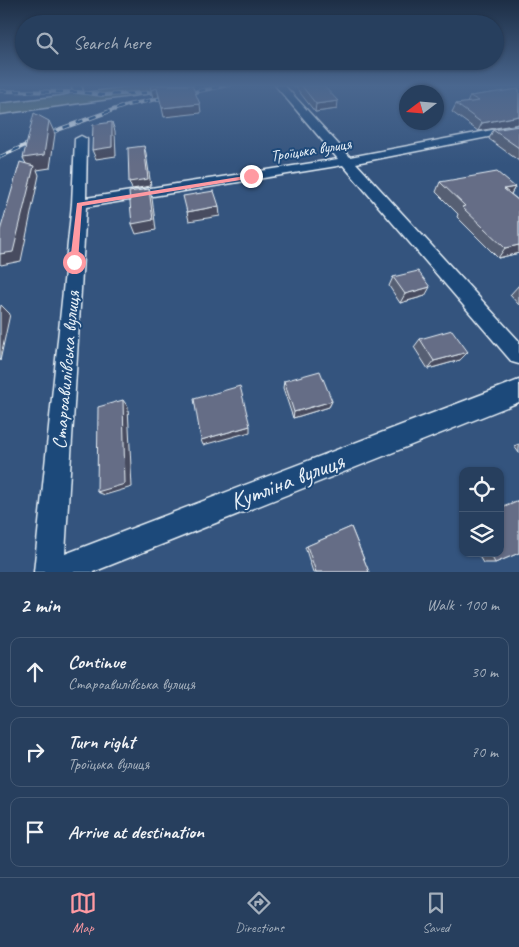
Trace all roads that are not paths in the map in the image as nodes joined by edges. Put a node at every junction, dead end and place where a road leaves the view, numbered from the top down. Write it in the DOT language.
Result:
graph roads {
  1 [pos="303,112"];
  2 [pos="519,128"];
  3 [pos="81,139"];
  4 [pos="347,161"];
  5 [pos="79,204"];
  6 [pos="519,355"];
  7 [pos="519,391"];
  8 [pos="49,572"];
  9 [pos="56,572"];
  1 -- 4 [label="street"];
  2 -- 4 [label="street, Троїцька вулиця"];
  3 -- 5 [label="street, Староавилівська вулиця"];
  4 -- 5 [label="street, Троїцька вулиця"];
  4 -- 6 [label="street"];
  5 -- 8 [label="street, Староавилівська вулиця"];
  7 -- 9 [label="street, Кутліна вулиця"];
}
